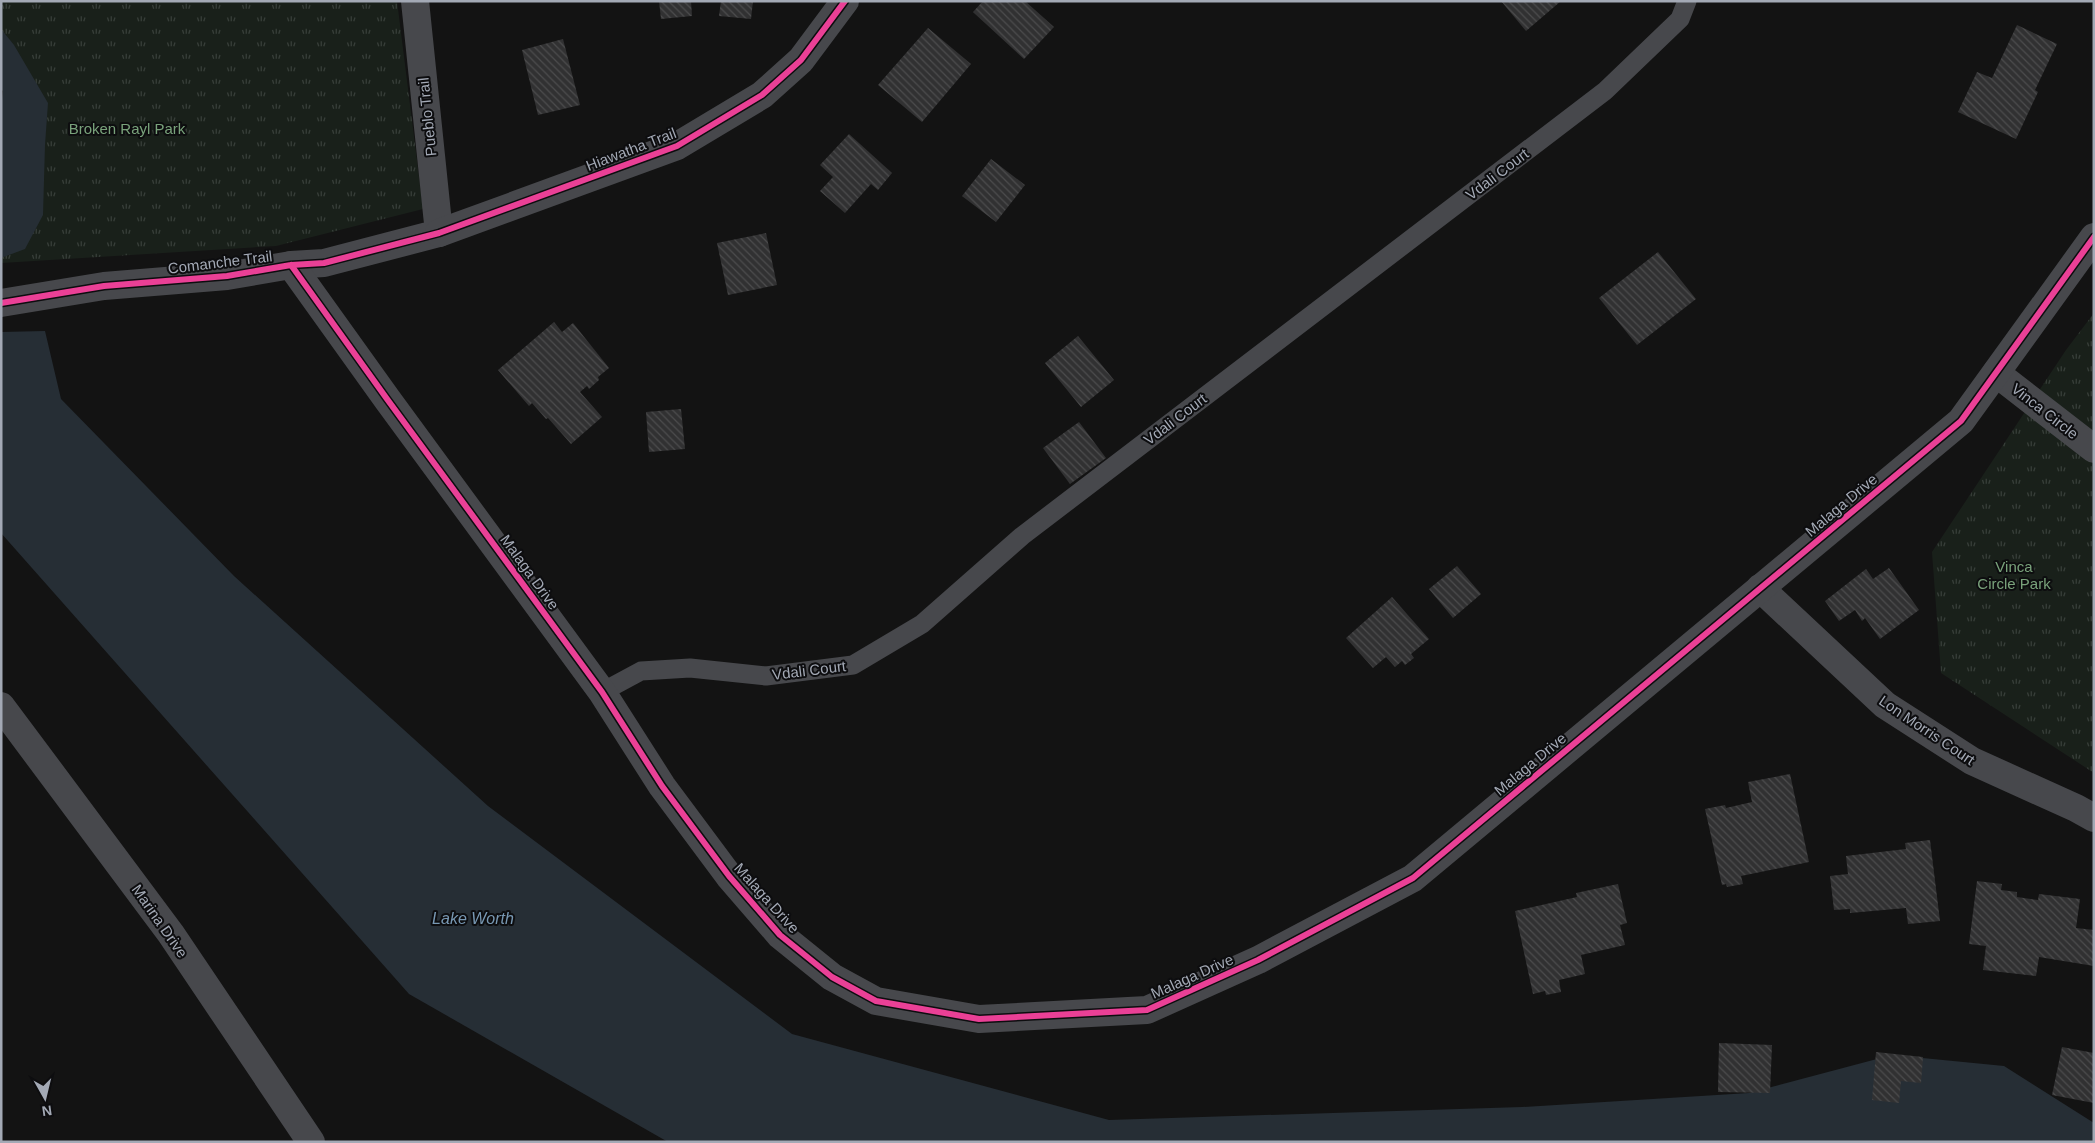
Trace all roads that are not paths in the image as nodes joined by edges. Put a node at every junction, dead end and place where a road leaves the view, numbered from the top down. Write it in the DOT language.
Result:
graph roads {
  1 [pos="415,1"];
  2 [pos="845,1"];
  3 [pos="1687,1"];
  4 [pos="439,233"];
  5 [pos="2094,236"];
  6 [pos="291,266"];
  7 [pos="1,303"];
  8 [pos="1996,373"];
  9 [pos="2094,449"];
  10 [pos="1760,588"];
  11 [pos="602,692"];
  12 [pos="1,706"];
  13 [pos="2094,818"];
  14 [pos="311,1142"];
  1 -- 4 [label="street, Pueblo Trail"];
  2 -- 4 [label="street, Hiawatha Trail"];
  3 -- 11 [label="lane, Vdali Court"];
  4 -- 6 [label="street, Comanche Trail"];
  5 -- 8 [label="street, Malaga Drive"];
  6 -- 7 [label="street, Comanche Trail"];
  6 -- 11 [label="street, Malaga Drive"];
  8 -- 9 [label="street, Vinca Circle"];
  8 -- 10 [label="street, Malaga Drive"];
  10 -- 11 [label="street, Malaga Drive"];
  10 -- 13 [label="street, Lon Morris Court"];
  12 -- 14 [label="street, Marina Drive"];
}
